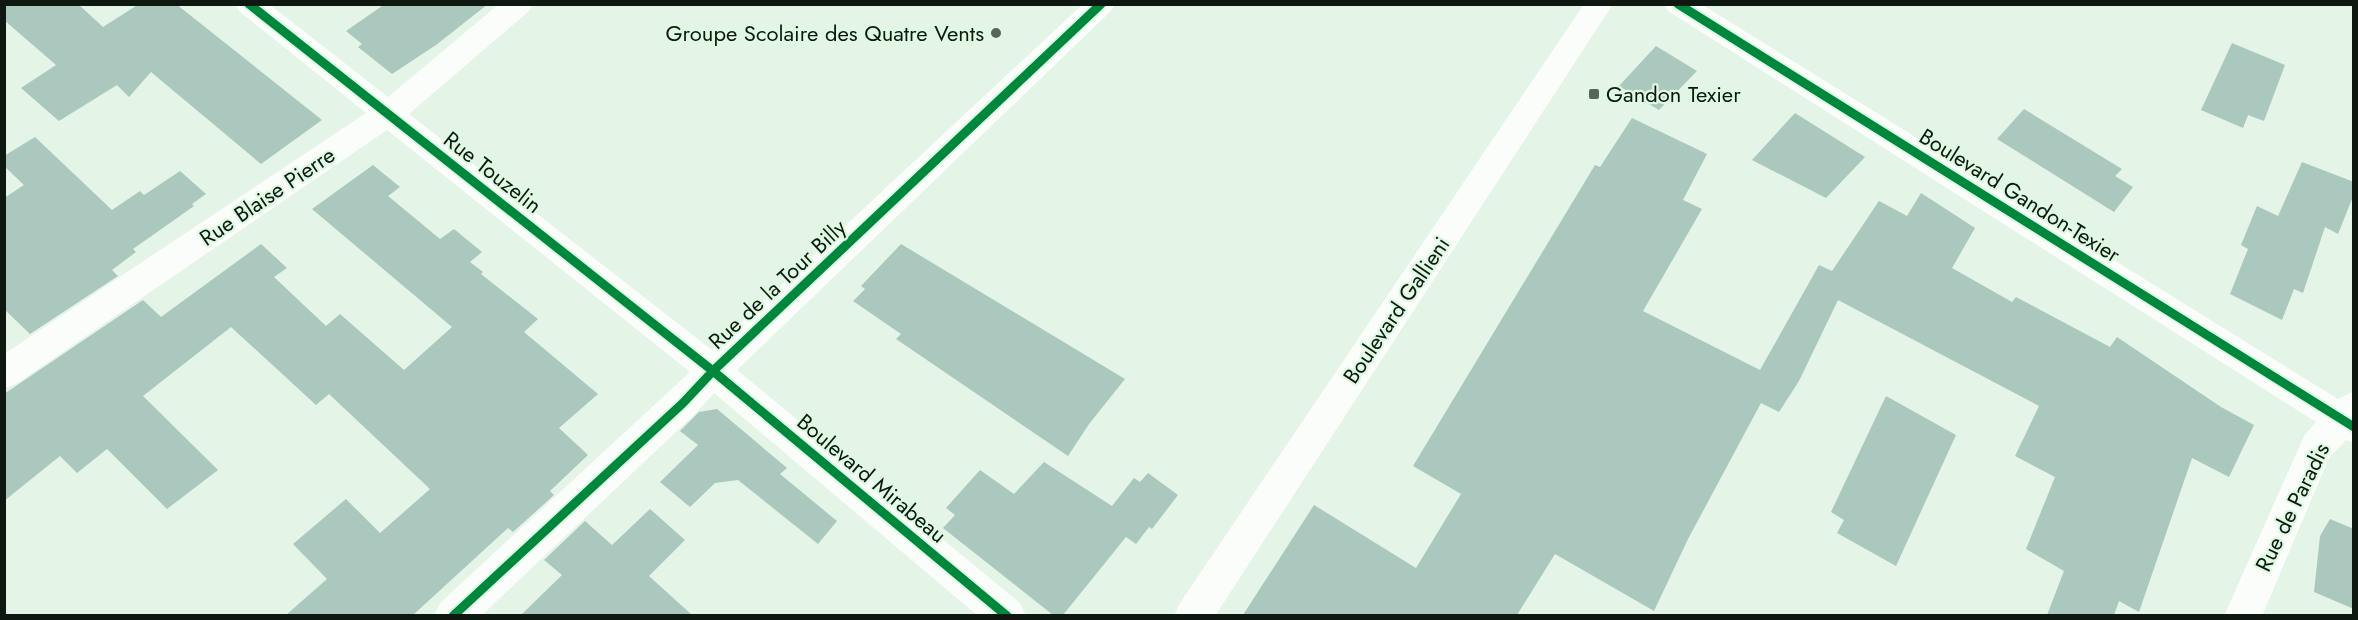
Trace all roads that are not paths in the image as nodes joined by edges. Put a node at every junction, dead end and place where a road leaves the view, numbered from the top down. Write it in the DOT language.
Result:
graph roads {
  1 [pos="249,4"];
  2 [pos="519,4"];
  3 [pos="1101,4"];
  4 [pos="1599,4"];
  5 [pos="1678,4"];
  6 [pos="388,114"];
  7 [pos="713,371"];
  8 [pos="4,373"];
  9 [pos="2350,417"];
  10 [pos="453,615"];
  11 [pos="1007,615"];
  12 [pos="1193,615"];
  13 [pos="2243,615"];
  1 -- 6 [label="street, Rue Touzelin"];
  2 -- 6 [label="street, Rue Blaise Pierre"];
  3 -- 7 [label="street, Rue de la Tour Billy"];
  4 -- 12 [label="street, Boulevard Gallieni"];
  5 -- 9 [label="street, Boulevard Gandon-Texier"];
  6 -- 7 [label="street, Rue Touzelin"];
  6 -- 8 [label="street, Rue Blaise Pierre"];
  7 -- 10 [label="street, Rue de la Tour Billy"];
  7 -- 11 [label="street, Boulevard Mirabeau"];
  9 -- 13 [label="street, Rue de Paradis"];
}
